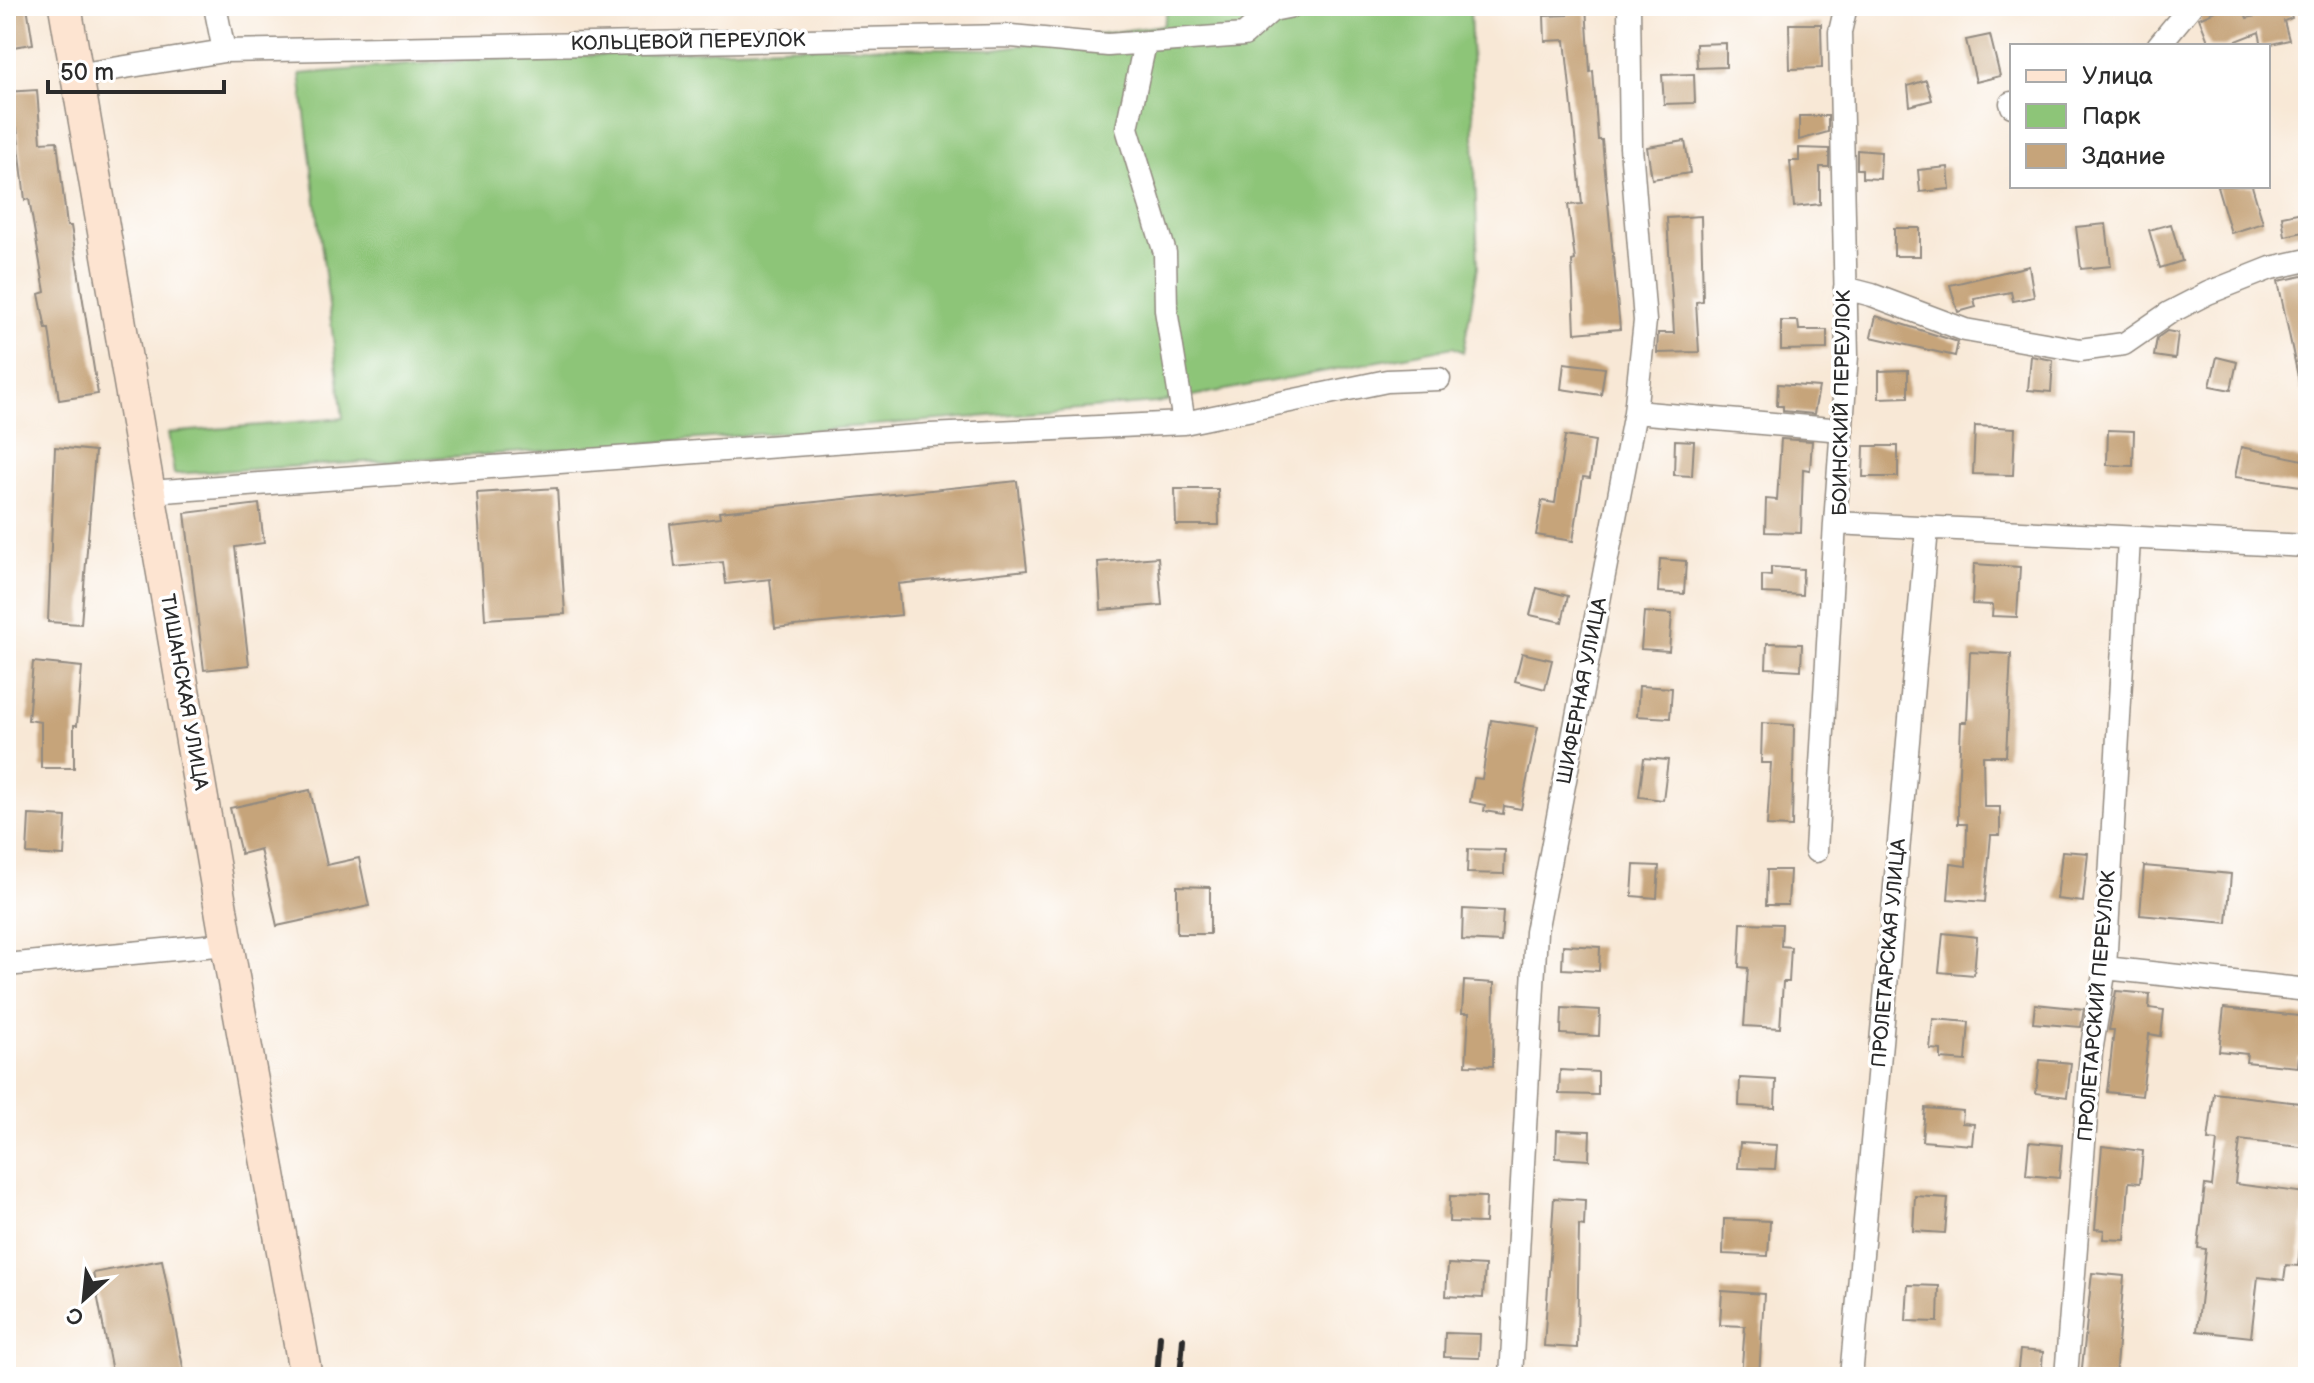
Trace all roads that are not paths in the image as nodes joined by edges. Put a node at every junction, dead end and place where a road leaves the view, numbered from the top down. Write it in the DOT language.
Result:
graph roads {
  1 [pos="65,6"];
  2 [pos="215,6"];
  3 [pos="1292,6"];
  4 [pos="1629,6"];
  5 [pos="1846,6"];
  6 [pos="2191,6"];
  7 [pos="1145,43"];
  8 [pos="2160,44"];
  9 [pos="224,51"];
  10 [pos="76,75"];
  11 [pos="2308,260"];
  12 [pos="1845,288"];
  13 [pos="1439,379"];
  14 [pos="1635,412"];
  15 [pos="1184,423"];
  16 [pos="1842,430"];
  17 [pos="150,492"];
  18 [pos="1835,523"];
  19 [pos="1927,529"];
  20 [pos="2129,539"];
  21 [pos="2308,546"];
  22 [pos="1816,851"];
  23 [pos="227,944"];
  24 [pos="6,965"];
  25 [pos="2105,968"];
  26 [pos="2308,990"];
  27 [pos="306,1377"];
  28 [pos="1511,1377"];
  29 [pos="1851,1377"];
  30 [pos="2066,1377"];
  1 -- 10 [label="main road, ТИШАНСКАЯ УЛИЦА"];
  2 -- 9 [label="street"];
  3 -- 7 [label="street, КОЛЬЦЕВОЙ ПЕРЕУЛОК"];
  4 -- 14 [label="street, ШИФЕРНАЯ УЛИЦА"];
  5 -- 12 [label="street, БОИНСКИЙ ПЕРЕУЛОК"];
  6 -- 8 [label="street"];
  7 -- 9 [label="street, КОЛЬЦЕВОЙ ПЕРЕУЛОК"];
  7 -- 15 [label="street"];
  9 -- 10 [label="street, КОЛЬЦЕВОЙ ПЕРЕУЛОК"];
  10 -- 17 [label="main road, ТИШАНСКАЯ УЛИЦА"];
  11 -- 12 [label="street"];
  12 -- 16 [label="street, БОИНСКИЙ ПЕРЕУЛОК"];
  13 -- 15 [label="street"];
  14 -- 16 [label="street"];
  14 -- 28 [label="street, ШИФЕРНАЯ УЛИЦА"];
  15 -- 17 [label="street"];
  16 -- 18 [label="street, БОИНСКИЙ ПЕРЕУЛОК"];
  17 -- 23 [label="main road, ТИШАНСКАЯ УЛИЦА"];
  18 -- 19 [label="street, БОИНСКИЙ ПЕРЕУЛОК"];
  18 -- 22 [label="street"];
  19 -- 20 [label="street, БОИНСКИЙ ПЕРЕУЛОК"];
  19 -- 29 [label="street, ПРОЛЕТАРСКАЯ УЛИЦА"];
  20 -- 21 [label="street, БОИНСКИЙ ПЕРЕУЛОК"];
  20 -- 25 [label="street, ПРОЛЕТАРСКИЙ ПЕРЕУЛОК"];
  23 -- 24 [label="street"];
  23 -- 27 [label="main road, ТИШАНСКАЯ УЛИЦА"];
  25 -- 26 [label="street"];
  25 -- 30 [label="street, ПРОЛЕТАРСКИЙ ПЕРЕУЛОК"];
}
